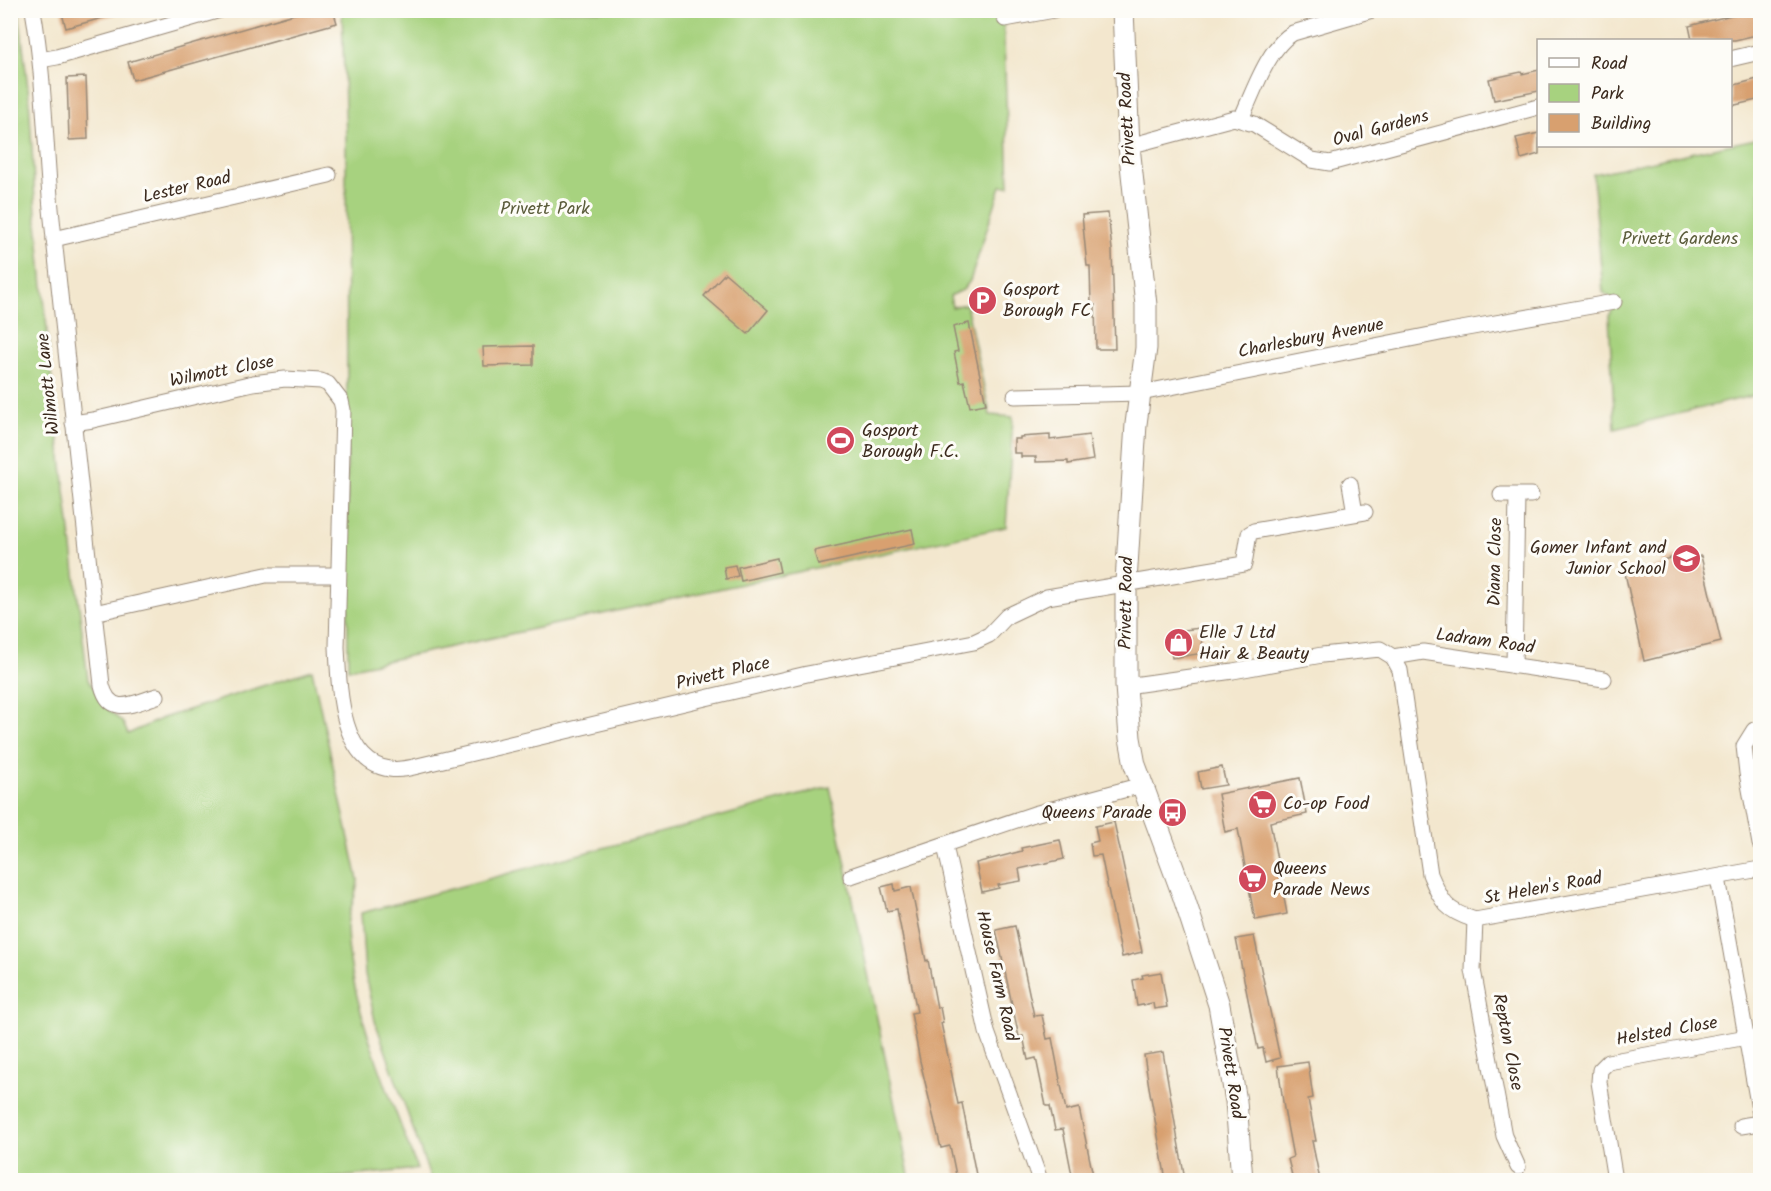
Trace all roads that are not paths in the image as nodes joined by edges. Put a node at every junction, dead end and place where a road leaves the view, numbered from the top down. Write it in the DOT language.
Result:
graph roads {
  1 [pos="33,10"];
  2 [pos="220,10"];
  3 [pos="1054,10"];
  4 [pos="1123,10"];
  5 [pos="1372,10"];
  6 [pos="1005,19"];
  7 [pos="1761,52"];
  8 [pos="1732,59"];
  9 [pos="40,60"];
  10 [pos="1537,108"];
  11 [pos="1241,119"];
  12 [pos="1128,146"];
  13 [pos="329,175"];
  14 [pos="54,239"];
  15 [pos="1614,302"];
  16 [pos="1141,393"];
  17 [pos="1015,396"];
  18 [pos="73,423"];
  19 [pos="1350,484"];
  20 [pos="1501,495"];
  21 [pos="338,575"];
  22 [pos="1126,582"];
  23 [pos="94,613"];
  24 [pos="1393,657"];
  25 [pos="1514,666"];
  26 [pos="1596,674"];
  27 [pos="1126,686"];
  28 [pos="157,696"];
  29 [pos="346,717"];
  30 [pos="1754,730"];
  31 [pos="1142,785"];
  32 [pos="1761,844"];
  33 [pos="945,846"];
  34 [pos="1761,869"];
  35 [pos="851,876"];
  36 [pos="1718,878"];
  37 [pos="1475,920"];
  38 [pos="1748,1037"];
  39 [pos="1761,1115"];
  40 [pos="1761,1123"];
  41 [pos="1742,1126"];
  42 [pos="1518,1167"];
  43 [pos="1041,1180"];
  44 [pos="1242,1180"];
  45 [pos="1615,1180"];
  1 -- 9 [label="street, Wilmott Lane"];
  2 -- 9 [label="street"];
  3 -- 6 [label="street"];
  4 -- 12 [label="main road, Privett Road"];
  5 -- 11 [label="street"];
  7 -- 8 [label="street"];
  9 -- 14 [label="street, Wilmott Lane"];
  10 -- 11 [label="street, Oval Gardens"];
  11 -- 12 [label="street"];
  12 -- 16 [label="main road, Privett Road"];
  13 -- 14 [label="street, Lester Road"];
  14 -- 18 [label="street, Wilmott Lane"];
  15 -- 16 [label="street, Charlesbury Avenue"];
  16 -- 17 [label="street, Charlesbury Avenue"];
  16 -- 22 [label="main road, Privett Road"];
  18 -- 21 [label="street, Wilmott Close"];
  18 -- 23 [label="street, Wilmott Lane"];
  19 -- 22 [label="street, Privett Place"];
  20 -- 25 [label="street, Diana Close"];
  21 -- 23 [label="street"];
  21 -- 29 [label="street, Wilmott Close"];
  22 -- 27 [label="main road, Privett Road"];
  22 -- 29 [label="street, Privett Place"];
  23 -- 28 [label="street, Wilmott Lane"];
  24 -- 25 [label="street, Ladram Road"];
  24 -- 27 [label="street, Ladram Road"];
  24 -- 37 [label="street, St Helen's Road"];
  25 -- 26 [label="street, Ladram Road"];
  27 -- 31 [label="main road, Privett Road"];
  30 -- 32 [label="street"];
  31 -- 33 [label="street"];
  31 -- 44 [label="main road, Privett Road"];
  33 -- 35 [label="street"];
  33 -- 43 [label="street, House Farm Road"];
  34 -- 36 [label="street, St Helen's Road"];
  36 -- 37 [label="street, St Helen's Road"];
  36 -- 38 [label="street"];
  37 -- 42 [label="street, Repton Close"];
  38 -- 39 [label="street"];
  38 -- 45 [label="street, Helsted Close"];
  40 -- 41 [label="street"];
}
